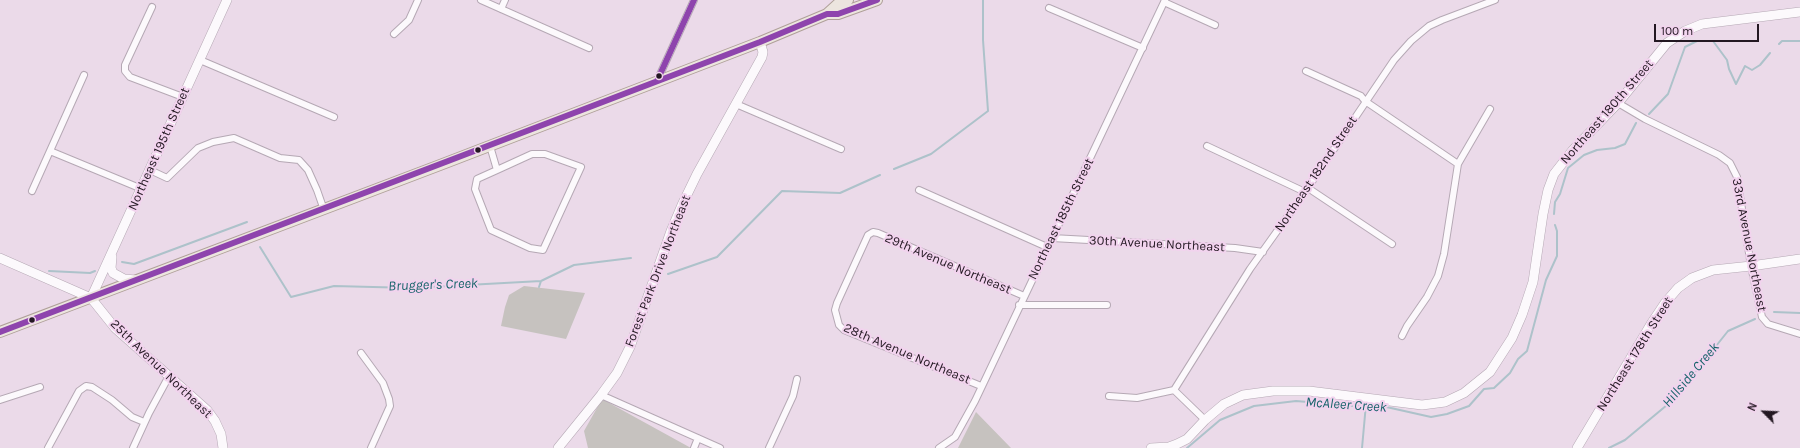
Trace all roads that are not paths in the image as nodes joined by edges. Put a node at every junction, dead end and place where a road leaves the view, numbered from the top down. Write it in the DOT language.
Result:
graph roads {
  1 [pos="227,0"];
  2 [pos="418,0"];
  3 [pos="481,0"];
  4 [pos="505,0"];
  5 [pos="694,0"];
  6 [pos="877,0"];
  7 [pos="1495,0"];
  8 [pos="842,1"];
  9 [pos="1164,1"];
  10 [pos="152,7"];
  11 [pos="1049,8"];
  12 [pos="501,9"];
  13 [pos="1800,12"];
  14 [pos="827,14"];
  15 [pos="1215,25"];
  16 [pos="394,34"];
  17 [pos="760,42"];
  18 [pos="590,48"];
  19 [pos="1143,48"];
  20 [pos="200,60"];
  21 [pos="1306,71"];
  22 [pos="84,75"];
  23 [pos="657,81"];
  24 [pos="182,97"];
  25 [pos="1366,101"];
  26 [pos="1618,103"];
  27 [pos="736,104"];
  28 [pos="1490,109"];
  29 [pos="334,117"];
  30 [pos="490,146"];
  31 [pos="1207,146"];
  32 [pos="841,149"];
  33 [pos="50,151"];
  34 [pos="1458,164"];
  35 [pos="150,170"];
  36 [pos="497,170"];
  37 [pos="142,189"];
  38 [pos="919,190"];
  39 [pos="1306,190"];
  40 [pos="32,191"];
  41 [pos="324,210"];
  42 [pos="1052,238"];
  43 [pos="1392,244"];
  44 [pos="1047,247"];
  45 [pos="113,250"];
  46 [pos="1262,252"];
  47 [pos="0,258"];
  48 [pos="1800,259"];
  49 [pos="1751,266"];
  50 [pos="138,281"];
  51 [pos="1024,296"];
  52 [pos="91,298"];
  53 [pos="1020,305"];
  54 [pos="1107,305"];
  55 [pos="836,318"];
  56 [pos="0,332"];
  57 [pos="1800,334"];
  58 [pos="1402,336"];
  59 [pos="362,353"];
  60 [pos="169,376"];
  61 [pos="797,379"];
  62 [pos="981,386"];
  63 [pos="40,387"];
  64 [pos="1174,390"];
  65 [pos="601,395"];
  66 [pos="1109,396"];
  67 [pos="0,400"];
  68 [pos="1205,420"];
  69 [pos="144,422"];
  70 [pos="698,438"];
  71 [pos="48,448"];
  72 [pos="133,448"];
  73 [pos="223,448"];
  74 [pos="371,448"];
  75 [pos="558,448"];
  76 [pos="694,448"];
  77 [pos="720,448"];
  78 [pos="769,448"];
  79 [pos="939,448"];
  80 [pos="1151,448"];
  81 [pos="1577,448"];
  1 -- 20 [label="street, Northeast 195th Street"];
  2 -- 16 [label="street"];
  3 -- 12 [label="street"];
  4 -- 12 [label="street"];
  5 -- 23 [label="street"];
  6 -- 14 [label="main road"];
  7 -- 25 [label="street, Northeast 182nd Street"];
  8 -- 14 [label="main road"];
  9 -- 15 [label="street"];
  9 -- 19 [label="street, Northeast 185th Street"];
  10 -- 24 [label="street"];
  11 -- 19 [label="street"];
  12 -- 18 [label="street"];
  13 -- 26 [label="street, Northeast 180th Street"];
  14 -- 17 [label="main road"];
  17 -- 23 [label="main road"];
  17 -- 27 [label="street, Forest Park Drive Northeast"];
  19 -- 42 [label="street, Northeast 185th Street"];
  20 -- 24 [label="street, Northeast 195th Street"];
  20 -- 29 [label="street"];
  21 -- 25 [label="street"];
  22 -- 33 [label="street"];
  23 -- 30 [label="main road"];
  24 -- 35 [label="street, Northeast 195th Street"];
  25 -- 34 [label="street"];
  25 -- 39 [label="street, Northeast 182nd Street"];
  26 -- 49 [label="street, 33rd Avenue Northeast"];
  26 -- 68 [label="street, Northeast 180th Street"];
  27 -- 32 [label="street"];
  27 -- 65 [label="street, Forest Park Drive Northeast"];
  28 -- 34 [label="street"];
  30 -- 36 [label="street"];
  30 -- 41 [label="main road"];
  31 -- 39 [label="street"];
  33 -- 37 [label="street"];
  33 -- 40 [label="street"];
  34 -- 58 [label="street"];
  35 -- 37 [label="street, Northeast 195th Street"];
  35 -- 41 [label="street"];
  36 -- 36 [label="street"];
  37 -- 45 [label="street, Northeast 195th Street"];
  38 -- 44 [label="street"];
  39 -- 43 [label="street"];
  39 -- 46 [label="street, Northeast 182nd Street"];
  41 -- 50 [label="main road"];
  42 -- 44 [label="street, Northeast 185th Street"];
  42 -- 46 [label="street, 30th Avenue Northeast"];
  44 -- 51 [label="street, Northeast 185th Street"];
  45 -- 50 [label="street"];
  45 -- 52 [label="street, Northeast 195th Street"];
  46 -- 64 [label="street, Northeast 182nd Street"];
  47 -- 52 [label="street, 25th Avenue Northeast"];
  48 -- 49 [label="street, Northeast 178th Street"];
  49 -- 57 [label="street, 33rd Avenue Northeast"];
  49 -- 81 [label="street, Northeast 178th Street"];
  50 -- 52 [label="main road"];
  51 -- 53 [label="street, Northeast 185th Street"];
  51 -- 55 [label="street, 29th Avenue Northeast"];
  52 -- 56 [label="main road"];
  52 -- 60 [label="street, 25th Avenue Northeast"];
  53 -- 54 [label="street, 29th Avenue Northeast"];
  53 -- 62 [label="street, Northeast 185th Street"];
  55 -- 62 [label="street, 28th Avenue Northeast"];
  59 -- 74 [label="street"];
  60 -- 69 [label="street"];
  60 -- 73 [label="street, 25th Avenue Northeast"];
  61 -- 78 [label="street"];
  62 -- 79 [label="street, Northeast 185th Street"];
  63 -- 67 [label="street"];
  64 -- 66 [label="street"];
  64 -- 68 [label="street"];
  65 -- 70 [label="street"];
  65 -- 75 [label="street, Forest Park Drive Northeast"];
  68 -- 80 [label="street, Northeast 180th Street"];
  69 -- 71 [label="street"];
  69 -- 72 [label="street"];
  70 -- 76 [label="street"];
  70 -- 77 [label="street"];
}
